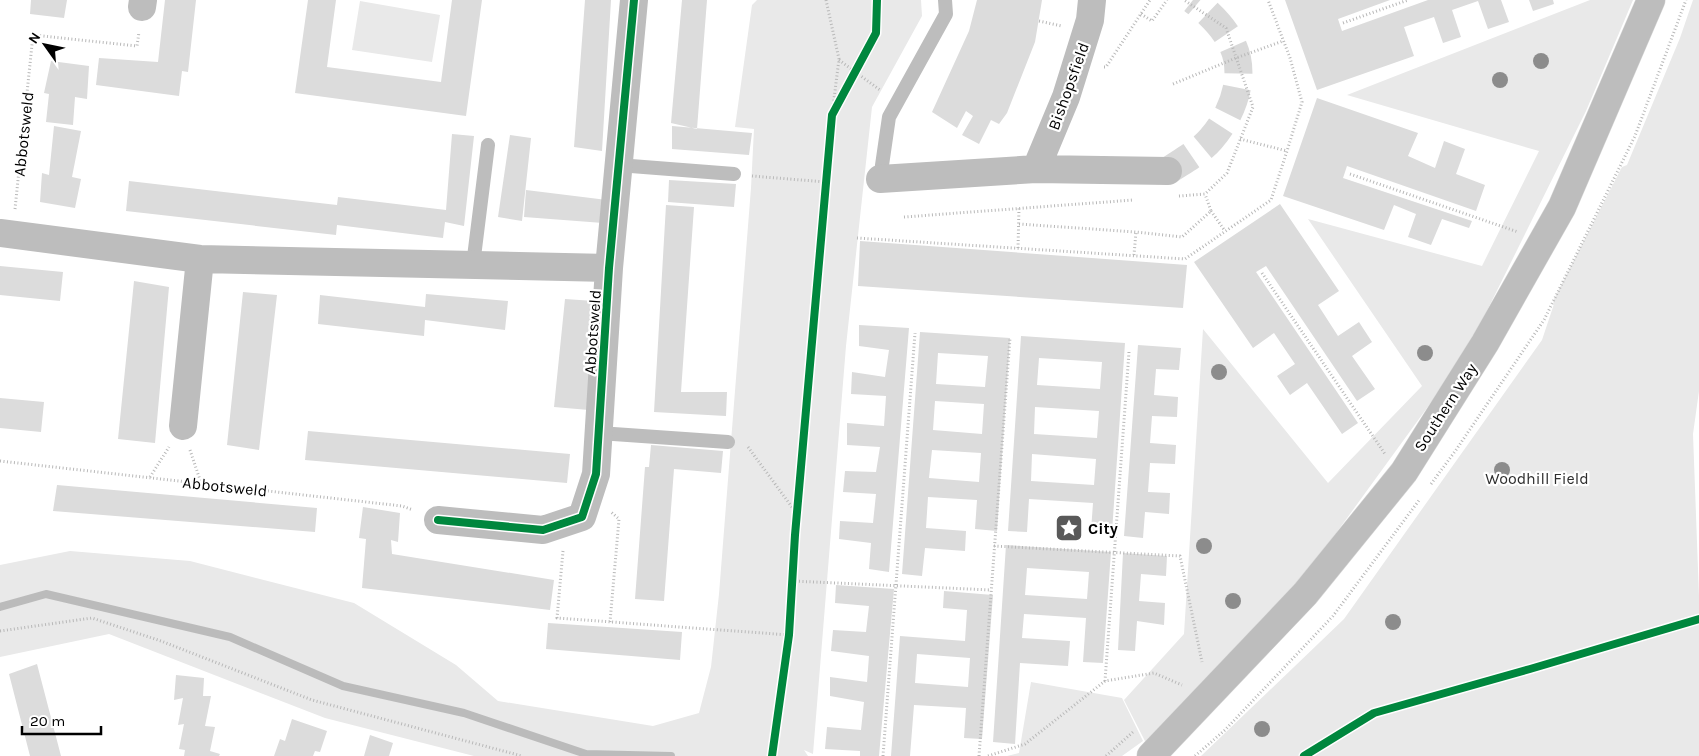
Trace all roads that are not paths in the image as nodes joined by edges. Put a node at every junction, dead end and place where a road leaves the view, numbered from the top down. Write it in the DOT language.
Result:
graph roads {
  1 [pos="634,0"];
  2 [pos="945,0"];
  3 [pos="1092,0"];
  4 [pos="1651,0"];
  5 [pos="488,144"];
  6 [pos="618,165"];
  7 [pos="1036,169"];
  8 [pos="1168,171"];
  9 [pos="734,174"];
  10 [pos="880,179"];
  11 [pos="6,234"];
  12 [pos="200,259"];
  13 [pos="473,265"];
  14 [pos="609,268"];
  15 [pos="183,426"];
  16 [pos="599,433"];
  17 [pos="728,442"];
  18 [pos="438,520"];
  19 [pos="1151,756"];
  1 -- 6 [label="street, Abbotsweld"];
  2 -- 10 [label="lane"];
  3 -- 7 [label="street, Bishopsfield"];
  4 -- 19 [label="street, Southern Way"];
  5 -- 13 [label="lane"];
  6 -- 9 [label="lane"];
  6 -- 14 [label="street, Abbotsweld"];
  7 -- 8 [label="street"];
  7 -- 10 [label="street"];
  11 -- 12 [label="street, Abbotsweld"];
  12 -- 13 [label="street, Abbotsweld"];
  12 -- 15 [label="street"];
  13 -- 14 [label="street, Abbotsweld"];
  14 -- 16 [label="street, Abbotsweld"];
  16 -- 17 [label="lane"];
  16 -- 18 [label="street, Abbotsweld"];
}
